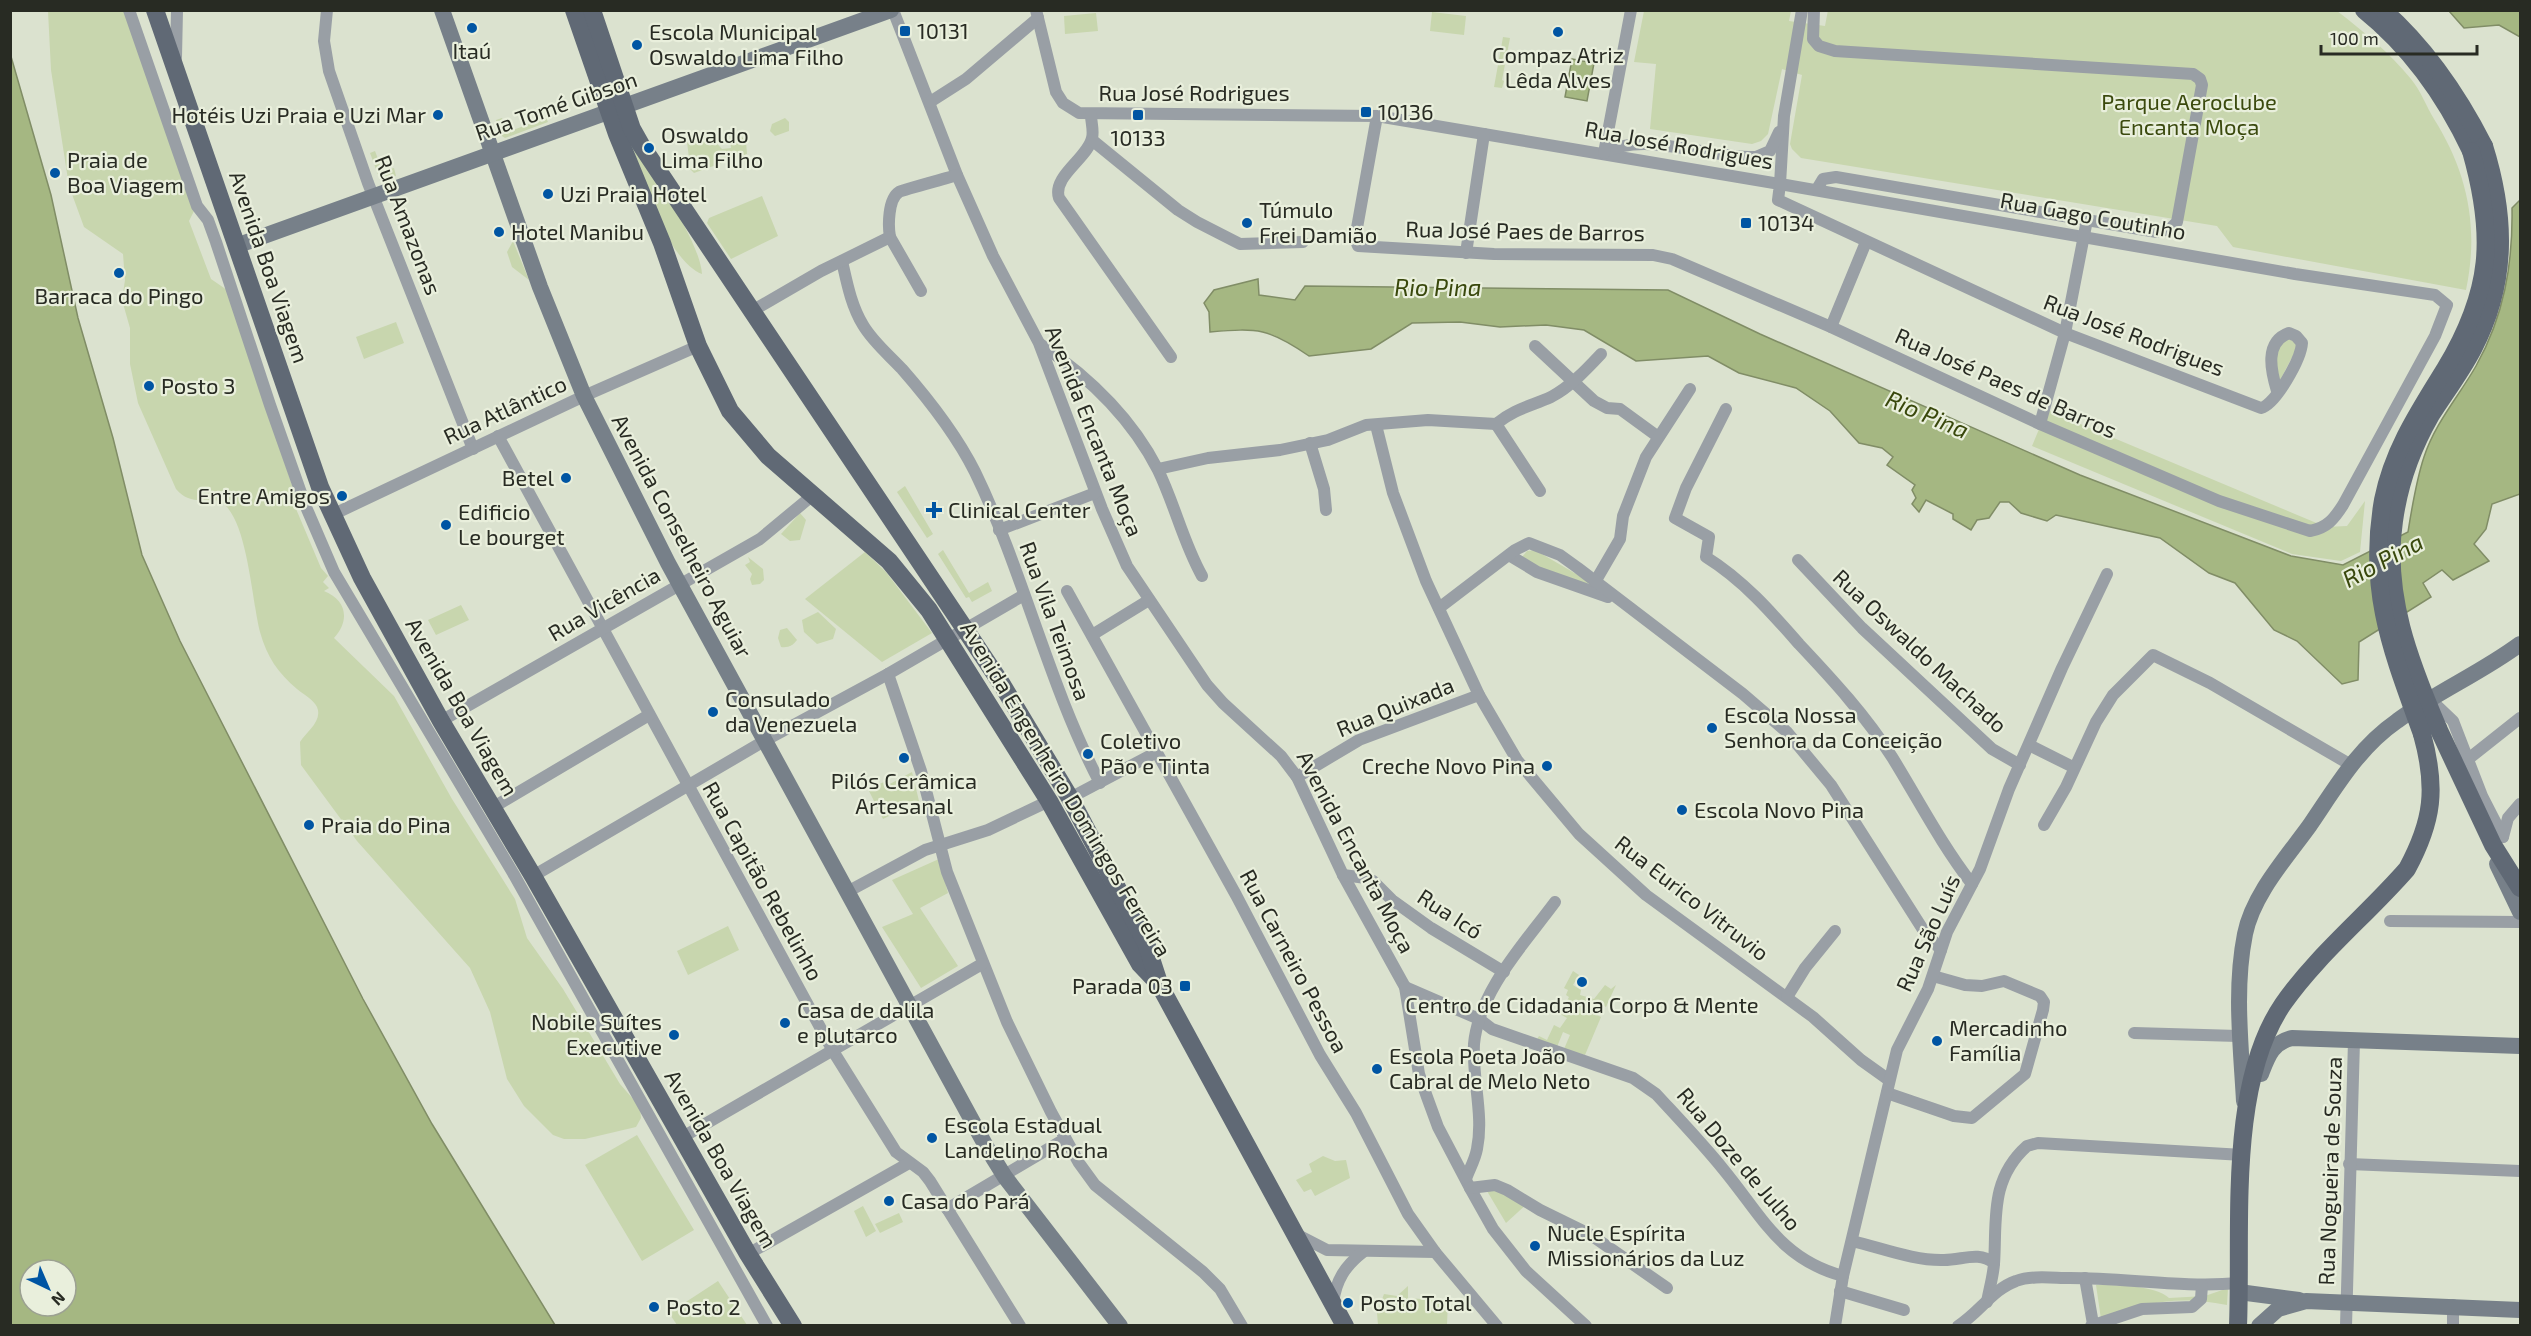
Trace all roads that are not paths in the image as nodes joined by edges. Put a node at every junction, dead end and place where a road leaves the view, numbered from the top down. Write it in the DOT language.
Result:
graph roads {
  1 [pos="129,10"];
  2 [pos="155,10"];
  3 [pos="177,10"];
  4 [pos="327,10"];
  5 [pos="442,10"];
  6 [pos="574,10"];
  7 [pos="592,10"];
  8 [pos="892,10"];
  9 [pos="1631,10"];
  10 [pos="1802,10"];
  11 [pos="1814,10"];
  12 [pos="2364,10"];
  13 [pos="2383,10"];
  14 [pos="1037,14"];
  15 [pos="176,71"];
  16 [pos="930,102"];
  17 [pos="617,108"];
  18 [pos="1085,114"];
  19 [pos="1377,116"];
  20 [pos="1784,116"];
  21 [pos="1484,134"];
  22 [pos="1092,140"];
  23 [pos="2477,148"];
  24 [pos="493,152"];
  25 [pos="1604,153"];
  26 [pos="957,175"];
  27 [pos="1780,184"];
  28 [pos="1817,189"];
  29 [pos="373,195"];
  30 [pos="2087,220"];
  31 [pos="890,237"];
  32 [pos="2085,237"];
  33 [pos="1303,242"];
  34 [pos="1866,242"];
  35 [pos="236,246"];
  36 [pos="1466,253"];
  37 [pos="842,261"];
  38 [pos="2399,290"];
  39 [pos="921,291"];
  40 [pos="752,311"];
  41 [pos="1831,327"];
  42 [pos="2066,333"];
  43 [pos="1039,343"];
  44 [pos="698,346"];
  45 [pos="1535,346"];
  46 [pos="1601,354"];
  47 [pos="1171,357"];
  48 [pos="1572,382"];
  49 [pos="1690,389"];
  50 [pos="2277,391"];
  51 [pos="584,396"];
  52 [pos="1726,409"];
  53 [pos="1497,424"];
  54 [pos="2040,424"];
  55 [pos="1376,425"];
  56 [pos="498,436"];
  57 [pos="1657,436"];
  58 [pos="1310,443"];
  59 [pos="473,449"];
  60 [pos="1158,469"];
  61 [pos="1540,491"];
  62 [pos="1095,493"];
  63 [pos="813,495"];
  64 [pos="1326,510"];
  65 [pos="332,515"];
  66 [pos="999,530"];
  67 [pos="1509,555"];
  68 [pos="1798,560"];
  69 [pos="1585,574"];
  70 [pos="2107,574"];
  71 [pos="1202,576"];
  72 [pos="1595,582"];
  73 [pos="681,585"];
  74 [pos="1579,586"];
  75 [pos="1067,591"];
  76 [pos="1024,595"];
  77 [pos="1149,600"];
  78 [pos="1617,600"];
  79 [pos="1439,608"];
  80 [pos="966,628"];
  81 [pos="602,630"];
  82 [pos="1092,634"];
  83 [pos="948,639"];
  84 [pos="2520,644"];
  85 [pos="888,674"];
  86 [pos="1479,695"];
  87 [pos="2431,700"];
  88 [pos="649,715"];
  89 [pos="2520,718"];
  90 [pos="441,722"];
  91 [pos="766,740"];
  92 [pos="2029,745"];
  93 [pos="1157,752"];
  94 [pos="2467,760"];
  95 [pos="2020,765"];
  96 [pos="2351,765"];
  97 [pos="2073,767"];
  98 [pos="1297,777"];
  99 [pos="1100,783"];
  100 [pos="687,787"];
  101 [pos="1070,798"];
  102 [pos="1049,801"];
  103 [pos="2520,804"];
  104 [pos="492,808"];
  105 [pos="2044,825"];
  106 [pos="2495,839"];
  107 [pos="941,844"];
  108 [pos="1343,875"];
  109 [pos="533,876"];
  110 [pos="1972,884"];
  111 [pos="2520,888"];
  112 [pos="847,892"];
  113 [pos="1555,902"];
  114 [pos="2520,912"];
  115 [pos="2390,921"];
  116 [pos="2520,922"];
  117 [pos="1835,931"];
  118 [pos="1941,951"];
  119 [pos="982,964"];
  120 [pos="1504,972"];
  121 [pos="1933,976"];
  122 [pos="1160,986"];
  123 [pos="1405,987"];
  124 [pos="1787,997"];
  125 [pos="910,1006"];
  126 [pos="1479,1019"];
  127 [pos="2134,1033"];
  128 [pos="2238,1036"];
  129 [pos="2354,1041"];
  130 [pos="2520,1046"];
  131 [pos="832,1051"];
  132 [pos="1889,1080"];
  133 [pos="1887,1093"];
  134 [pos="2248,1098"];
  135 [pos="2245,1127"];
  136 [pos="681,1138"];
  137 [pos="1065,1139"];
  138 [pos="2243,1155"];
  139 [pos="909,1163"];
  140 [pos="2349,1164"];
  141 [pos="2520,1171"];
  142 [pos="1005,1177"];
  143 [pos="1468,1184"];
  144 [pos="947,1209"];
  145 [pos="1296,1233"];
  146 [pos="1852,1241"];
  147 [pos="1363,1252"];
  148 [pos="1435,1252"];
  149 [pos="748,1254"];
  150 [pos="1994,1263"];
  151 [pos="1843,1276"];
  152 [pos="2085,1278"];
  153 [pos="2202,1285"];
  154 [pos="2239,1287"];
  155 [pos="1667,1288"];
  156 [pos="1840,1292"];
  157 [pos="2306,1301"];
  158 [pos="2347,1301"];
  159 [pos="1987,1302"];
  160 [pos="1334,1303"];
  161 [pos="2453,1305"];
  162 [pos="1904,1310"];
  163 [pos="2520,1310"];
  164 [pos="2092,1325"];
  165 [pos="767,1326"];
  166 [pos="793,1326"];
  167 [pos="1020,1326"];
  168 [pos="1120,1326"];
  169 [pos="1242,1326"];
  170 [pos="1345,1326"];
  171 [pos="1497,1326"];
  172 [pos="1586,1326"];
  173 [pos="1835,1326"];
  174 [pos="1958,1326"];
  175 [pos="2238,1326"];
  176 [pos="2259,1326"];
  177 [pos="2346,1326"];
  178 [pos="2453,1326"];
  1 -- 165 [label="street"];
  2 -- 15 [label="main road, Avenida Boa Viagem"];
  3 -- 15 [label="street, Avenida Boa Viagem"];
  4 -- 29 [label="street, Rua Amazonas"];
  5 -- 24 [label="street, Avenida Conselheiro Aguiar"];
  6 -- 17 [label="main road, Avenida Engenheiro Domingos Ferreira"];
  7 -- 17 [label="main road, Avenida Engenheiro Domingos Ferreira"];
  8 -- 16 [label="street, Avenida Encanta Moça"];
  8 -- 17 [label="street, Rua Tomé Gibson"];
  9 -- 25 [label="street"];
  10 -- 20 [label="street"];
  11 -- 30 [label="street"];
  12 -- 23 [label="main road"];
  13 -- 23 [label="main road"];
  14 -- 16 [label="street"];
  14 -- 18 [label="street"];
  15 -- 35 [label="main road, Avenida Boa Viagem"];
  16 -- 26 [label="street, Avenida Encanta Moça"];
  17 -- 24 [label="street, Rua Tomé Gibson"];
  17 -- 40 [label="main road, Avenida Engenheiro Domingos Ferreira"];
  17 -- 44 [label="main road, Avenida Engenheiro Domingos Ferreira"];
  18 -- 19 [label="street, Rua José Rodrigues"];
  18 -- 22 [label="street"];
  19 -- 21 [label="street, Rua José Rodrigues"];
  19 -- 36 [label="street, Rua José Paes de Barros"];
  20 -- 25 [label="street"];
  20 -- 27 [label="street"];
  21 -- 25 [label="street, Rua José Rodrigues"];
  21 -- 36 [label="street"];
  22 -- 33 [label="street"];
  22 -- 47 [label="street"];
  23 -- 106 [label="main road, bridge"];
  23 -- 134 [label="main road, bridge"];
  24 -- 29 [label="street, Rua Tomé Gibson"];
  24 -- 51 [label="street, Avenida Conselheiro Aguiar"];
  25 -- 27 [label="street, Rua José Rodrigues"];
  26 -- 31 [label="street"];
  26 -- 43 [label="street, Avenida Encanta Moça"];
  27 -- 28 [label="street, Rua Gago Coutinho"];
  27 -- 34 [label="street, Rua José Rodrigues"];
  28 -- 30 [label="street"];
  28 -- 32 [label="street, Rua Gago Coutinho"];
  29 -- 35 [label="street, Rua Tomé Gibson"];
  29 -- 59 [label="street, Rua Amazonas"];
  30 -- 32 [label="street"];
  31 -- 37 [label="street"];
  31 -- 39 [label="street"];
  32 -- 38 [label="street, Rua Gago Coutinho"];
  32 -- 42 [label="street"];
  34 -- 41 [label="street"];
  34 -- 42 [label="street, Rua José Rodrigues"];
  35 -- 65 [label="main road, Avenida Boa Viagem"];
  36 -- 41 [label="street, Rua José Paes de Barros"];
  37 -- 40 [label="street"];
  37 -- 66 [label="street, Rua Vila Teimosa"];
  38 -- 54 [label="street, Rua José Paes de Barros"];
  40 -- 80 [label="main road, Avenida Engenheiro Domingos Ferreira"];
  41 -- 54 [label="street, Rua José Paes de Barros"];
  42 -- 50 [label="street, Rua José Rodrigues"];
  42 -- 54 [label="street"];
  43 -- 60 [label="street"];
  43 -- 62 [label="street, Avenida Encanta Moça"];
  44 -- 51 [label="street, Rua Atlântico"];
  44 -- 63 [label="main road, Avenida Engenheiro Domingos Ferreira"];
  45 -- 48 [label="street"];
  46 -- 48 [label="street"];
  48 -- 53 [label="street"];
  48 -- 57 [label="street"];
  49 -- 57 [label="street"];
  51 -- 56 [label="street, Rua Atlântico"];
  51 -- 73 [label="street, Avenida Conselheiro Aguiar"];
  52 -- 110 [label="street"];
  53 -- 55 [label="street"];
  53 -- 61 [label="street"];
  55 -- 58 [label="street"];
  55 -- 79 [label="street, Rua Eurico Vitruvio"];
  56 -- 59 [label="street, Rua Atlântico"];
  56 -- 81 [label="street, Rua Capitão Rebelinho"];
  57 -- 72 [label="street"];
  58 -- 60 [label="street"];
  58 -- 64 [label="street"];
  59 -- 65 [label="street, Rua Atlântico"];
  60 -- 71 [label="street"];
  62 -- 66 [label="street"];
  62 -- 77 [label="street, Avenida Encanta Moça"];
  63 -- 73 [label="street, Rua Vicência"];
  63 -- 83 [label="main road, Avenida Engenheiro Domingos Ferreira"];
  65 -- 90 [label="main road, Avenida Boa Viagem"];
  66 -- 76 [label="street, Rua Vila Teimosa"];
  67 -- 69 [label="street"];
  67 -- 74 [label="street"];
  67 -- 79 [label="street"];
  68 -- 95 [label="street, Rua Oswaldo Machado"];
  69 -- 72 [label="street"];
  69 -- 74 [label="street"];
  70 -- 92 [label="street, Rua São Luís"];
  72 -- 78 [label="street"];
  73 -- 81 [label="street, Rua Vicência"];
  73 -- 91 [label="street, Avenida Conselheiro Aguiar"];
  74 -- 78 [label="street"];
  75 -- 82 [label="street, Rua Carneiro Pessoa"];
  76 -- 80 [label="street"];
  76 -- 99 [label="street, Rua Vila Teimosa"];
  77 -- 82 [label="street"];
  77 -- 98 [label="street, Avenida Encanta Moça"];
  78 -- 118 [label="street"];
  79 -- 86 [label="street, Rua Eurico Vitruvio"];
  80 -- 83 [label="street"];
  80 -- 101 [label="main road, Avenida Engenheiro Domingos Ferreira"];
  81 -- 88 [label="street, Rua Capitão Rebelinho"];
  81 -- 90 [label="street, Rua Vicência"];
  82 -- 93 [label="street, Rua Carneiro Pessoa"];
  83 -- 85 [label="street"];
  83 -- 102 [label="main road, Avenida Engenheiro Domingos Ferreira"];
  84 -- 87 [label="street"];
  85 -- 91 [label="street"];
  85 -- 107 [label="street"];
  86 -- 98 [label="street, Rua Quixada"];
  86 -- 124 [label="street, Rua Eurico Vitruvio"];
  87 -- 94 [label="street"];
  87 -- 96 [label="street"];
  88 -- 100 [label="street, Rua Capitão Rebelinho"];
  88 -- 104 [label="street"];
  89 -- 94 [label="street"];
  90 -- 104 [label="main road, Avenida Boa Viagem"];
  91 -- 100 [label="street"];
  91 -- 112 [label="street, Avenida Conselheiro Aguiar"];
  92 -- 95 [label="street, Rua São Luís"];
  92 -- 97 [label="street"];
  93 -- 99 [label="street"];
  93 -- 148 [label="street, Rua Carneiro Pessoa"];
  94 -- 106 [label="street"];
  95 -- 110 [label="street, Rua São Luís"];
  96 -- 97 [label="street"];
  96 -- 128 [label="street"];
  97 -- 105 [label="street"];
  98 -- 108 [label="street, Avenida Encanta Moça"];
  99 -- 101 [label="street"];
  100 -- 109 [label="street"];
  100 -- 131 [label="street, Rua Capitão Rebelinho"];
  101 -- 122 [label="main road, Avenida Engenheiro Domingos Ferreira"];
  102 -- 107 [label="street"];
  102 -- 122 [label="main road, Avenida Engenheiro Domingos Ferreira"];
  103 -- 106 [label="street"];
  104 -- 109 [label="main road, Avenida Boa Viagem"];
  106 -- 111 [label="main road"];
  106 -- 114 [label="street"];
  107 -- 112 [label="street"];
  107 -- 119 [label="street"];
  108 -- 120 [label="street, Rua Icó"];
  108 -- 123 [label="street, Avenida Encanta Moça"];
  109 -- 136 [label="main road, Avenida Boa Viagem"];
  110 -- 118 [label="street, Rua São Luís"];
  112 -- 125 [label="street, Avenida Conselheiro Aguiar"];
  113 -- 120 [label="street"];
  115 -- 116 [label="street"];
  117 -- 124 [label="street"];
  118 -- 121 [label="street, Rua São Luís"];
  119 -- 125 [label="street"];
  119 -- 137 [label="street"];
  120 -- 126 [label="street"];
  121 -- 132 [label="street, Rua São Luís"];
  121 -- 133 [label="street"];
  122 -- 145 [label="main road, Avenida Engenheiro Domingos Ferreira"];
  123 -- 126 [label="street, Rua Doze de Julho"];
  123 -- 143 [label="street, Avenida Encanta Moça"];
  124 -- 132 [label="street, Rua Eurico Vitruvio"];
  125 -- 131 [label="street"];
  125 -- 142 [label="street, Avenida Conselheiro Aguiar"];
  126 -- 143 [label="street"];
  126 -- 151 [label="street, Rua Doze de Julho"];
  127 -- 128 [label="street"];
  128 -- 135 [label="street"];
  129 -- 130 [label="street"];
  129 -- 134 [label="street"];
  129 -- 140 [label="street, Rua Nogueira de Souza"];
  131 -- 136 [label="street"];
  131 -- 139 [label="street, Rua Capitão Rebelinho"];
  132 -- 133 [label="street, Rua São Luís"];
  133 -- 146 [label="street, Rua São Luís"];
  134 -- 135 [label="main road"];
  135 -- 138 [label="main road"];
  136 -- 149 [label="main road, Avenida Boa Viagem"];
  137 -- 142 [label="street"];
  137 -- 169 [label="street"];
  138 -- 150 [label="street"];
  138 -- 154 [label="main road"];
  139 -- 144 [label="street, Rua Capitão Rebelinho"];
  139 -- 149 [label="street"];
  140 -- 141 [label="street"];
  140 -- 158 [label="street, Rua Nogueira de Souza"];
  142 -- 144 [label="street"];
  142 -- 168 [label="street, Avenida Conselheiro Aguiar"];
  143 -- 155 [label="street"];
  143 -- 172 [label="street, Avenida Encanta Moça"];
  144 -- 167 [label="street, Rua Capitão Rebelinho"];
  145 -- 147 [label="street"];
  145 -- 160 [label="main road, Avenida Engenheiro Domingos Ferreira"];
  146 -- 150 [label="street"];
  146 -- 151 [label="street, Rua São Luís"];
  147 -- 148 [label="street"];
  147 -- 160 [label="street"];
  148 -- 171 [label="street, Rua Carneiro Pessoa"];
  149 -- 166 [label="main road, Avenida Boa Viagem"];
  150 -- 159 [label="street"];
  151 -- 156 [label="street, Rua São Luís"];
  152 -- 153 [label="street"];
  152 -- 159 [label="street"];
  152 -- 164 [label="street"];
  153 -- 154 [label="street"];
  153 -- 164 [label="street"];
  154 -- 157 [label="street"];
  154 -- 175 [label="main road"];
  156 -- 162 [label="street"];
  156 -- 173 [label="street, Rua São Luís"];
  157 -- 158 [label="street"];
  157 -- 176 [label="street"];
  158 -- 161 [label="street"];
  158 -- 177 [label="street, Rua Nogueira de Souza"];
  159 -- 174 [label="street"];
  160 -- 170 [label="main road, Avenida Engenheiro Domingos Ferreira"];
  161 -- 163 [label="street"];
  161 -- 178 [label="street"];
}
